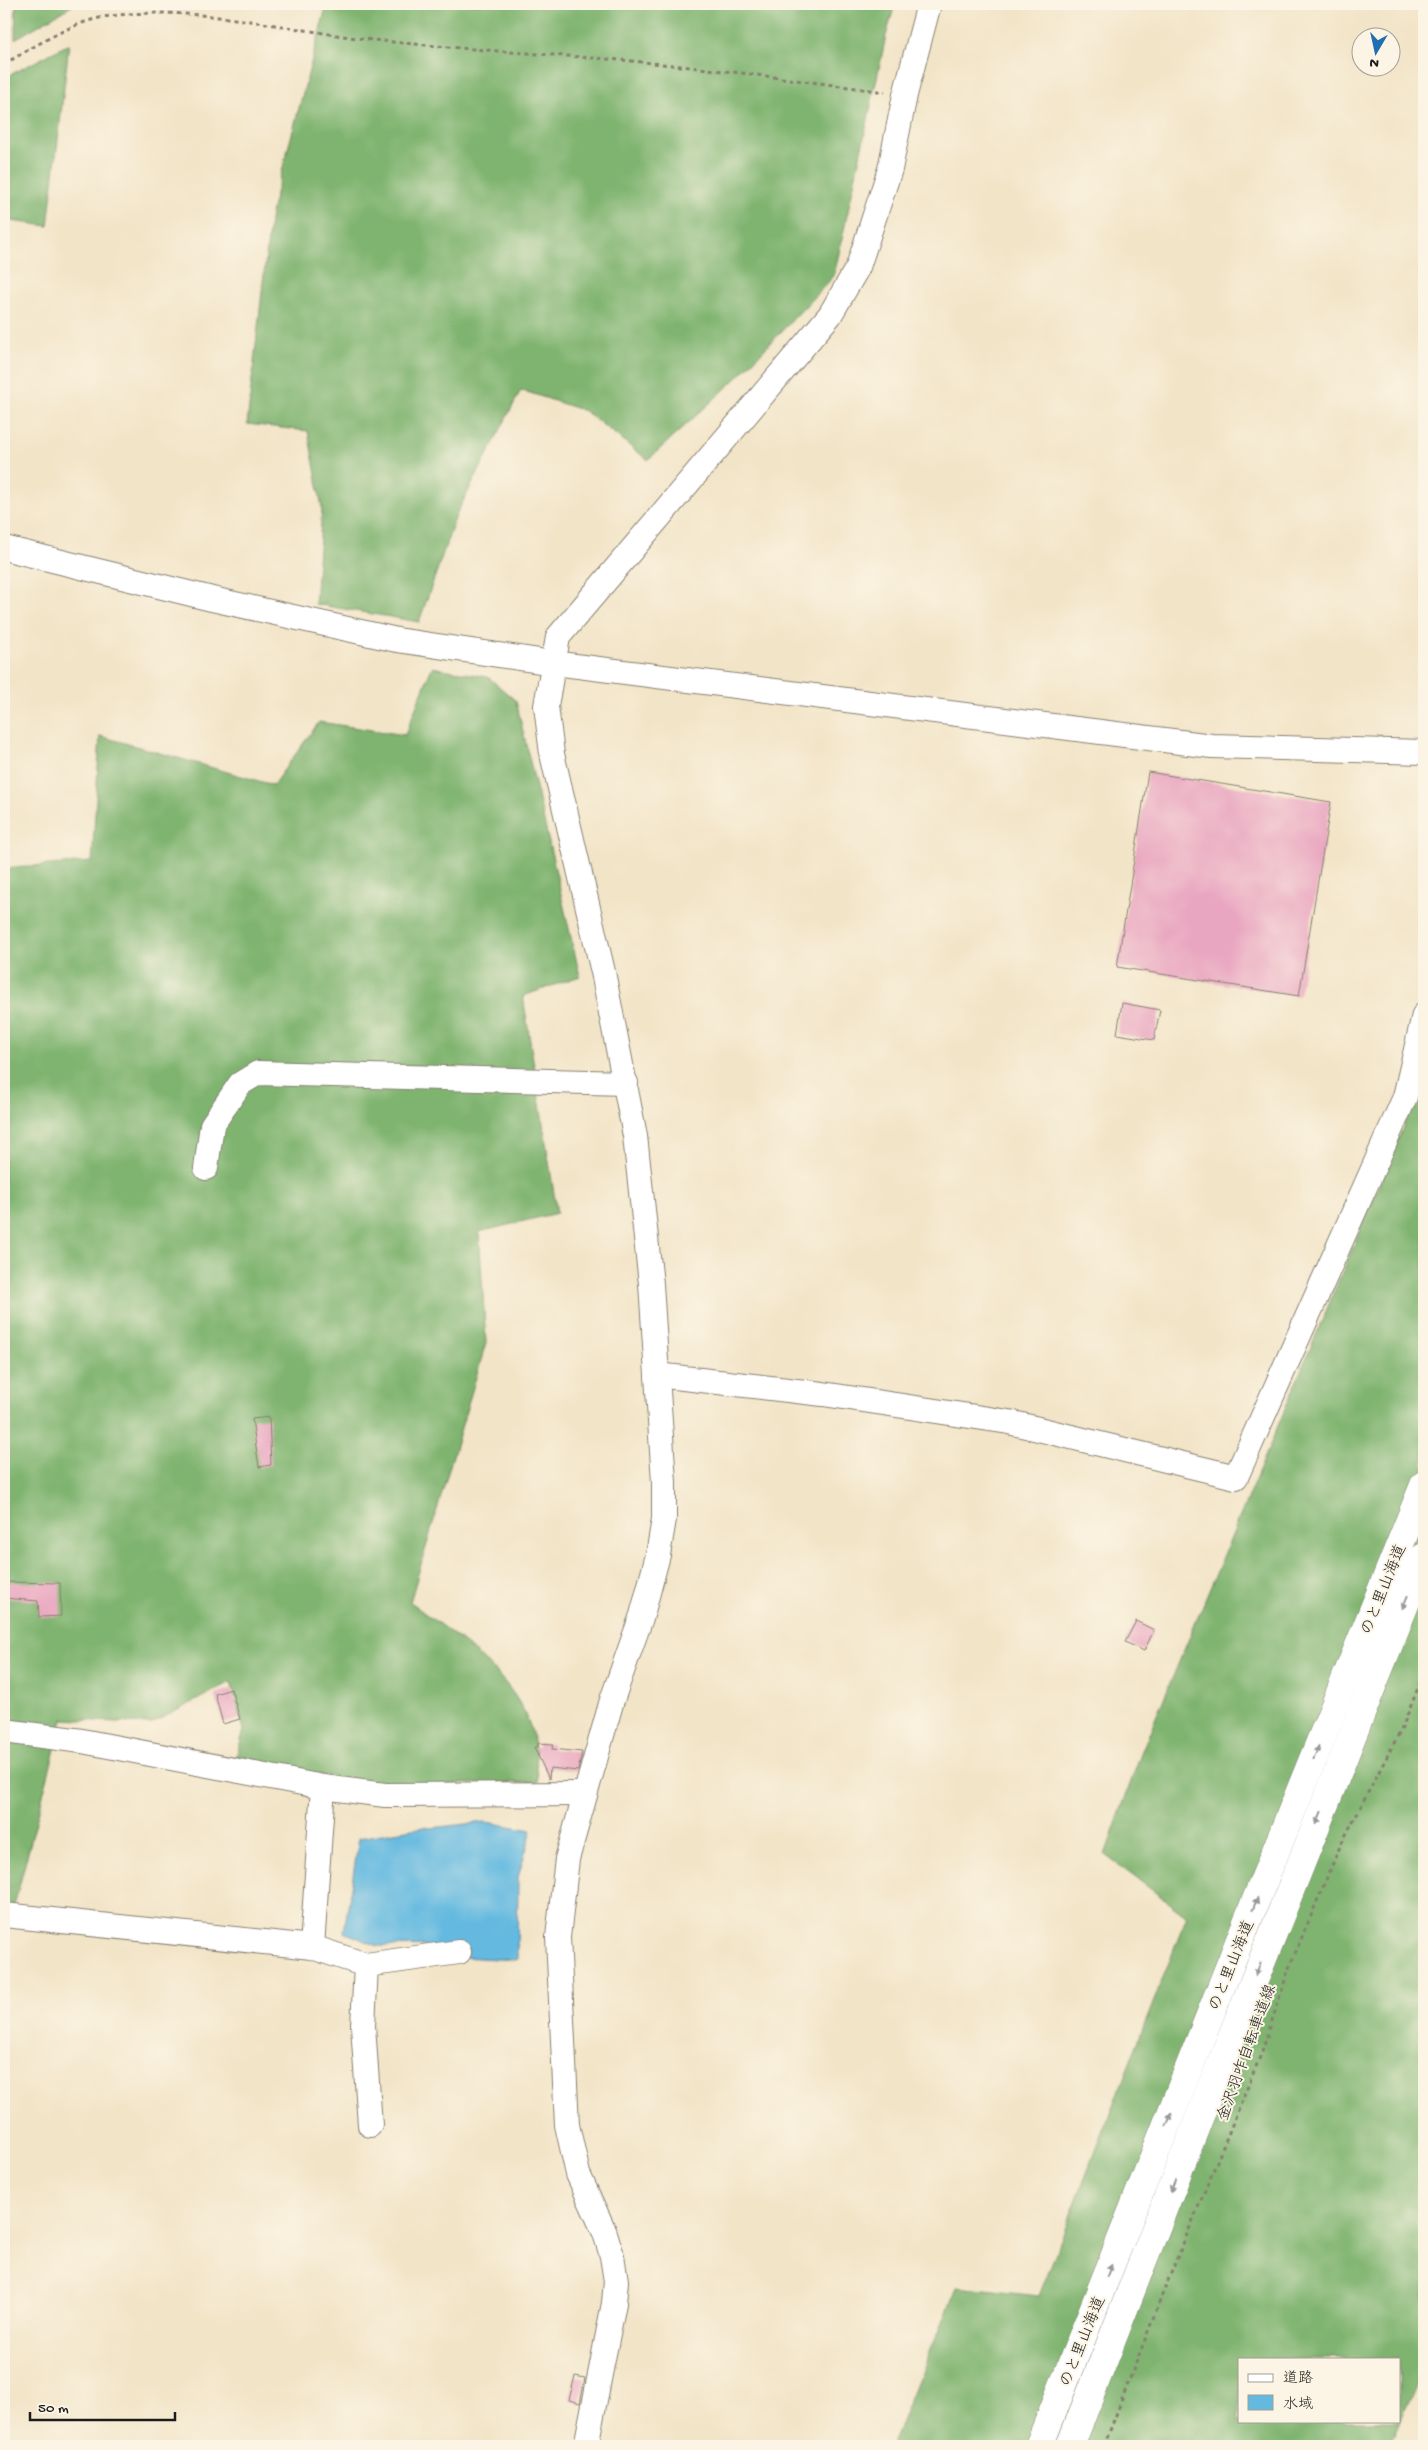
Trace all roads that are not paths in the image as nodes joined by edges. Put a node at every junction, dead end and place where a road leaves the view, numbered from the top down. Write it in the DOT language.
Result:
graph roads {
  1 [pos="930,4"];
  2 [pos="4,548"];
  3 [pos="553,663"];
  4 [pos="1424,752"];
  5 [pos="1424,1015"];
  6 [pos="626,1083"];
  7 [pos="206,1168"];
  8 [pos="657,1375"];
  9 [pos="1424,1485"];
  10 [pos="1424,1557"];
  11 [pos="4,1731"];
  12 [pos="323,1787"];
  13 [pos="584,1794"];
  14 [pos="4,1915"];
  15 [pos="312,1948"];
  16 [pos="459,1952"];
  17 [pos="366,1965"];
  18 [pos="370,2125"];
  19 [pos="586,2446"];
  20 [pos="1039,2446"];
  21 [pos="1070,2446"];
  1 -- 3 [label="street"];
  2 -- 3 [label="street"];
  3 -- 4 [label="street"];
  3 -- 6 [label="street"];
  5 -- 8 [label="street"];
  6 -- 7 [label="street"];
  6 -- 8 [label="street"];
  8 -- 13 [label="street"];
  20 -- 9 [label="highway, のと里山海道, one-way"];
  10 -- 21 [label="highway, のと里山海道, one-way"];
  11 -- 12 [label="street"];
  12 -- 13 [label="street"];
  12 -- 15 [label="street"];
  13 -- 19 [label="street"];
  14 -- 15 [label="street"];
  15 -- 17 [label="street"];
  16 -- 17 [label="street"];
  17 -- 18 [label="street"];
}
